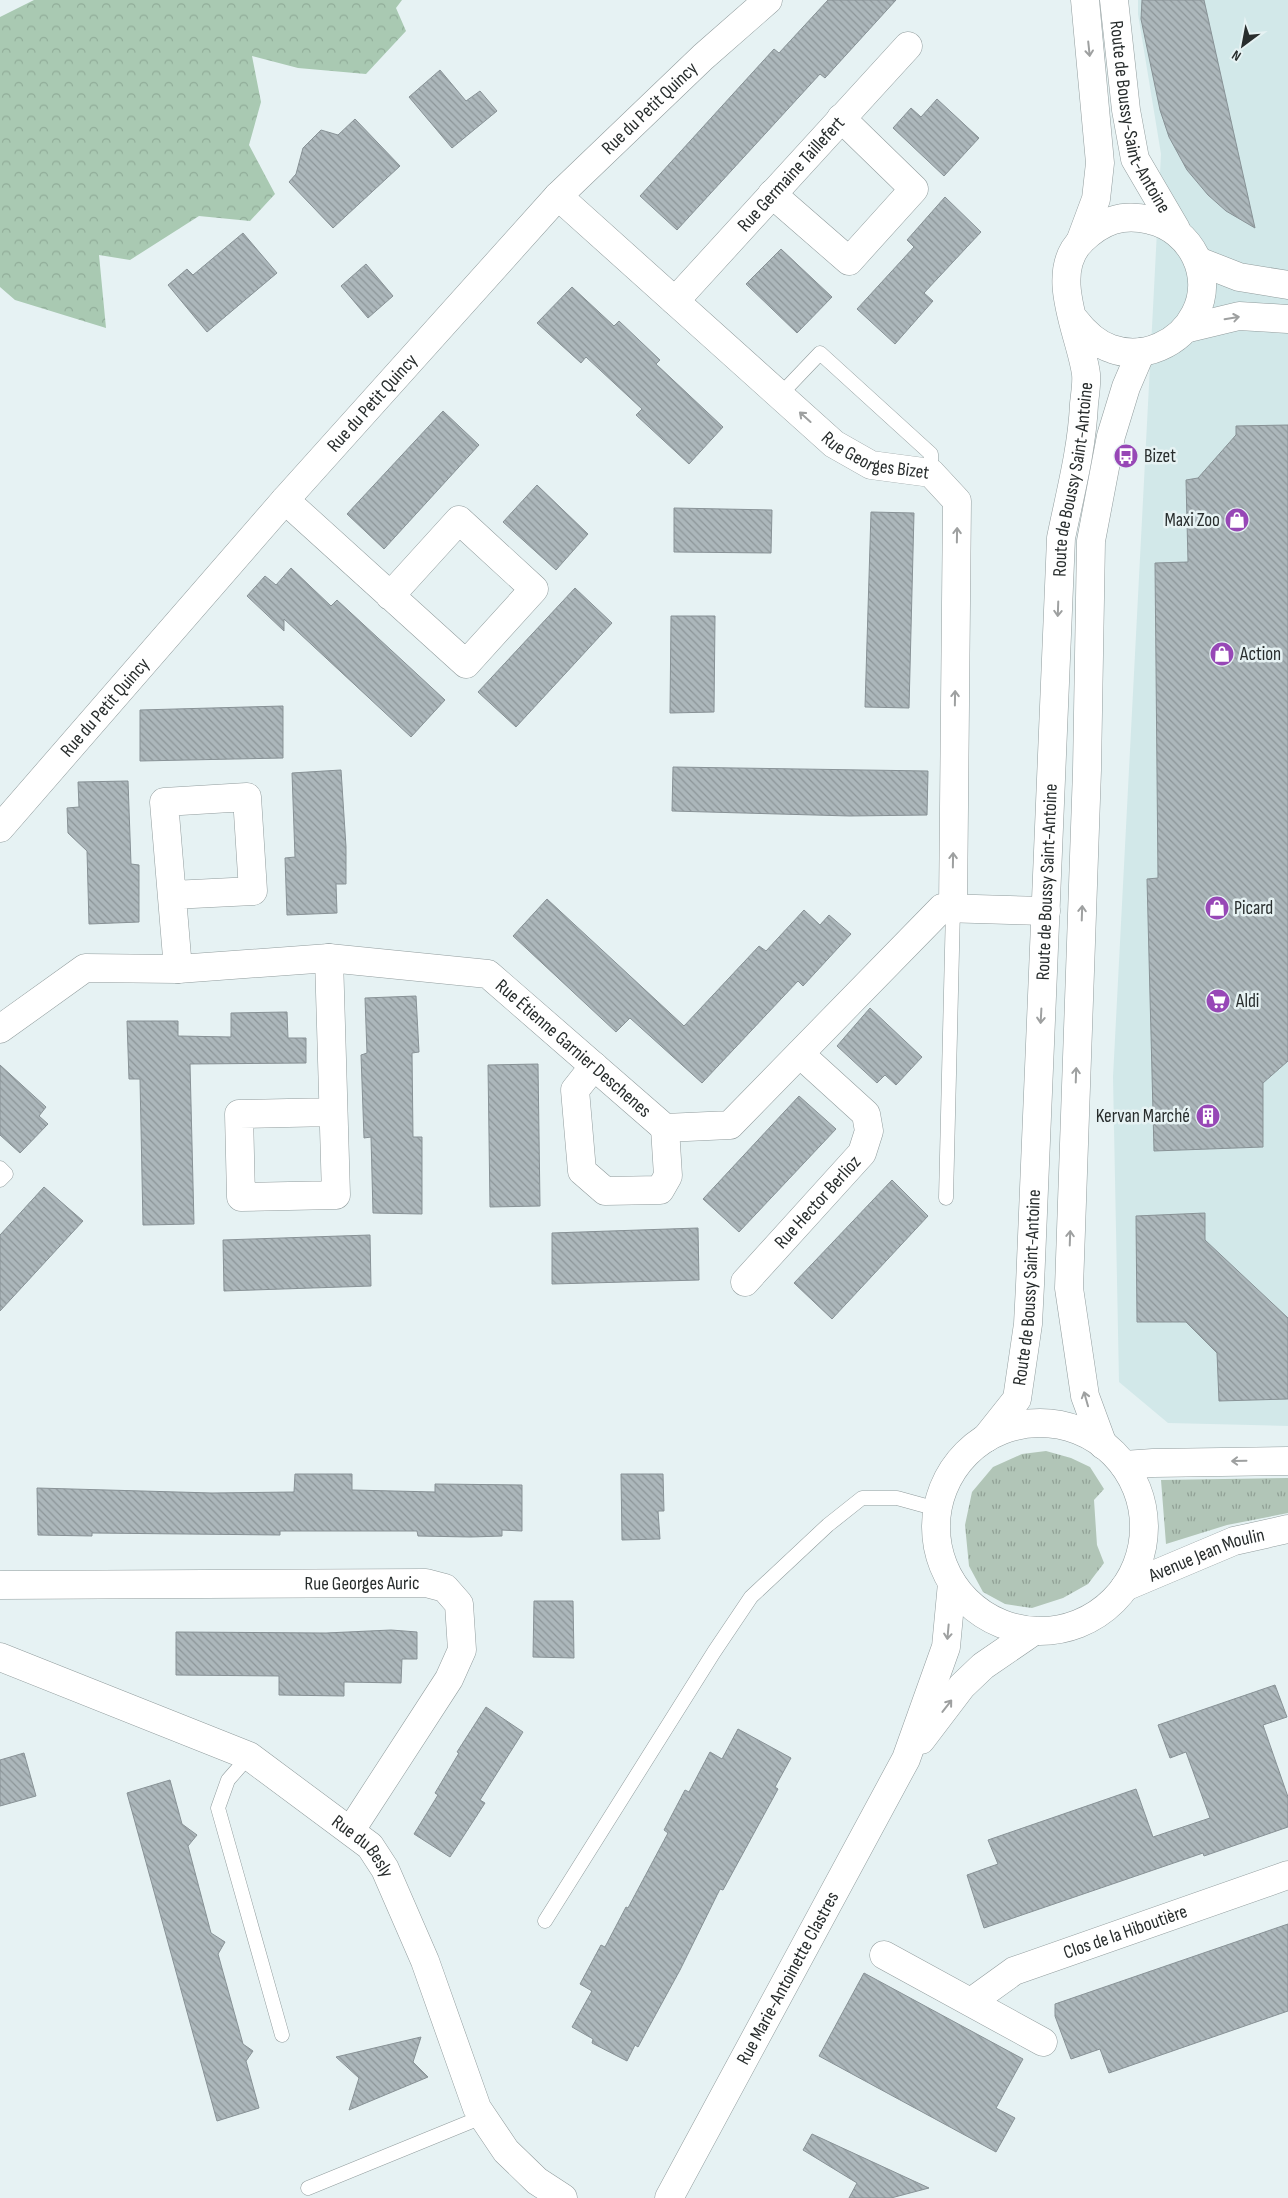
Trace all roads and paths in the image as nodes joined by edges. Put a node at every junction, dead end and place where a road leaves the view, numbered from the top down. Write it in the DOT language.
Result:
graph roads {
  1 [pos="768,0"];
  2 [pos="1084,0"];
  3 [pos="1114,0"];
  4 [pos="908,46"];
  5 [pos="841,118"];
  6 [pos="772,194"];
  7 [pos="558,196"];
  8 [pos="1176,230"];
  9 [pos="1079,243"];
  10 [pos="1198,261"];
  11 [pos="1288,285"];
  12 [pos="675,300"];
  13 [pos="1074,319"];
  14 [pos="1288,319"];
  15 [pos="1185,329"];
  16 [pos="1141,352"];
  17 [pos="780,395"];
  18 [pos="930,473"];
  19 [pos="285,500"];
  20 [pos="390,596"];
  21 [pos="0,828"];
  22 [pos="172,895"];
  23 [pos="953,909"];
  24 [pos="1046,911"];
  25 [pos="329,958"];
  26 [pos="178,970"];
  27 [pos="0,1029"];
  28 [pos="800,1054"];
  29 [pos="594,1066"];
  30 [pos="333,1112"];
  31 [pos="665,1128"];
  32 [pos="0,1168"];
  33 [pos="0,1180"];
  34 [pos="946,1198"];
  35 [pos="745,1282"];
  36 [pos="986,1438"];
  37 [pos="1103,1444"];
  38 [pos="1288,1461"];
  39 [pos="1124,1465"];
  40 [pos="937,1509"];
  41 [pos="1288,1529"];
  42 [pos="952,1583"];
  43 [pos="0,1585"];
  44 [pos="1126,1587"];
  45 [pos="1034,1631"];
  46 [pos="0,1657"];
  47 [pos="249,1756"];
  48 [pos="906,1759"];
  49 [pos="351,1830"];
  50 [pos="1288,1875"];
  51 [pos="545,1920"];
  52 [pos="884,1955"];
  53 [pos="970,2002"];
  54 [pos="282,2035"];
  55 [pos="1043,2042"];
  56 [pos="482,2117"];
  57 [pos="308,2188"];
  58 [pos="563,2198"];
  59 [pos="669,2198"];
  1 -- 7 [label="street, Rue du Petit Quincy"];
  2 -- 9 [label="street, Route de Boussy-Saint-Antoine, one-way"];
  3 -- 8 [label="street, Route de Boussy-Saint-Antoine"];
  4 -- 5 [label="street, Rue Germaine Taillefert"];
  5 -- 6 [label="street, Rue Germaine Taillefert"];
  5 -- 6 [label="street"];
  6 -- 12 [label="street, Rue Germaine Taillefert"];
  7 -- 12 [label="street, Rue Georges Bizet"];
  7 -- 19 [label="street, Rue du Petit Quincy"];
  8 -- 9 [label="street"];
  8 -- 10 [label="street"];
  9 -- 13 [label="street"];
  10 -- 11 [label="street"];
  10 -- 15 [label="street"];
  12 -- 17 [label="street, Rue Georges Bizet"];
  13 -- 16 [label="street"];
  13 -- 24 [label="street, Route de Boussy Saint-Antoine, one-way"];
  15 -- 14 [label="street, one-way"];
  15 -- 16 [label="street"];
  37 -- 16 [label="street, Route de Boussy Saint-Antoine, one-way"];
  18 -- 17 [label="street, Rue Georges Bizet, one-way"];
  17 -- 18 [label="lane"];
  23 -- 18 [label="street, Rue Georges Bizet, one-way"];
  19 -- 20 [label="street"];
  19 -- 21 [label="street, Rue du Petit Quincy"];
  20 -- 20 [label="street"];
  22 -- 22 [label="street"];
  22 -- 26 [label="street"];
  23 -- 24 [label="street, Rue Étienne Garnier Deschenes"];
  23 -- 28 [label="street, Rue Étienne Garnier Deschenes"];
  23 -- 34 [label="lane"];
  24 -- 36 [label="street, Route de Boussy Saint-Antoine, one-way"];
  25 -- 26 [label="street, Rue Étienne Garnier Deschenes"];
  25 -- 29 [label="street, Rue Étienne Garnier Deschenes"];
  25 -- 30 [label="street"];
  26 -- 27 [label="street, Rue Étienne Garnier Deschenes"];
  28 -- 31 [label="street, Rue Étienne Garnier Deschenes"];
  28 -- 35 [label="street, Rue Hector Berlioz"];
  29 -- 31 [label="street, Rue Étienne Garnier Deschenes"];
  29 -- 31 [label="street"];
  30 -- 30 [label="street"];
  32 -- 33 [label="lane"];
  36 -- 37 [label="street"];
  36 -- 40 [label="street"];
  37 -- 39 [label="street"];
  38 -- 39 [label="street, one-way"];
  39 -- 44 [label="street"];
  40 -- 42 [label="street"];
  40 -- 51 [label="lane"];
  41 -- 44 [label="street, Avenue Jean Moulin"];
  42 -- 45 [label="street"];
  42 -- 48 [label="street, Rue Marie-Antoinette Clastres, one-way"];
  43 -- 49 [label="street, Rue Georges Auric"];
  44 -- 45 [label="street"];
  48 -- 45 [label="street, Rue Marie-Antoinette Clastres, one-way"];
  46 -- 47 [label="street, Rue du Besly"];
  47 -- 49 [label="street, Rue du Besly"];
  47 -- 54 [label="lane"];
  48 -- 59 [label="street, Rue Marie-Antoinette Clastres"];
  49 -- 56 [label="street, Rue du Besly"];
  50 -- 53 [label="street, Clos de la Hiboutière"];
  52 -- 53 [label="street"];
  53 -- 55 [label="street"];
  56 -- 57 [label="lane"];
  56 -- 58 [label="street, Rue du Besly"];
}
